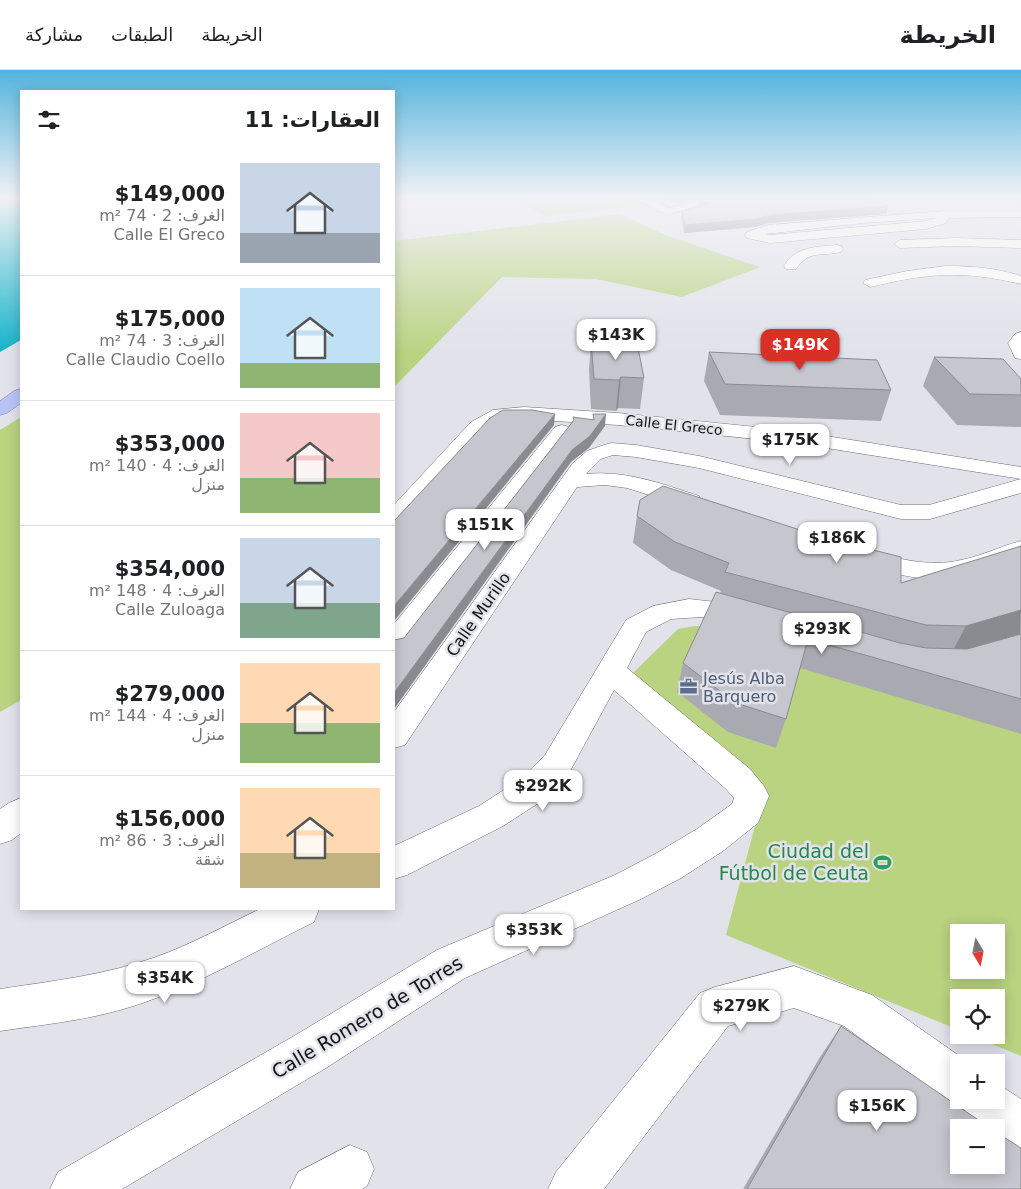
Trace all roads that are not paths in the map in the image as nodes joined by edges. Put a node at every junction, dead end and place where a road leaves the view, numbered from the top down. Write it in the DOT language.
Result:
graph roads {
  1 [pos="833,250"];
  2 [pos="791,266"];
  3 [pos="1021,280"];
  4 [pos="870,283"];
  5 [pos="1021,337"];
  6 [pos="1021,354"];
  7 [pos="20,396"];
  8 [pos="0,409"];
  9 [pos="562,431"];
  10 [pos="1021,473"];
  11 [pos="575,474"];
  12 [pos="1021,486"];
  13 [pos="708,507"];
  14 [pos="395,518"];
  15 [pos="1021,548"];
  16 [pos="846,551"];
  17 [pos="764,624"];
  18 [pos="395,642"];
  19 [pos="611,671"];
  20 [pos="395,735"];
  21 [pos="20,814"];
  22 [pos="0,829"];
  23 [pos="20,839"];
  24 [pos="0,841"];
  25 [pos="395,863"];
  26 [pos="298,910"];
  27 [pos="0,1010"];
  28 [pos="950,1077"];
  29 [pos="996,1109"];
  30 [pos="1021,1127"];
  31 [pos="75,1189"];
  32 [pos="573,1189"];
  1 -- 2 [label="street"];
  3 -- 4 [label="street"];
  5 -- 6 [label="street"];
  7 -- 8 [label="highway"];
  9 -- 18 [label="street"];
  10 -- 14 [label="street, Calle El Greco"];
  11 -- 12 [label="street, Calle Murillo"];
  11 -- 13 [label="street"];
  11 -- 20 [label="street, Calle Murillo"];
  15 -- 16 [label="street"];
  17 -- 19 [label="street"];
  19 -- 25 [label="street"];
  19 -- 31 [label="street, Calle Romero de Torres"];
  21 -- 22 [label="street"];
  23 -- 24 [label="street"];
  26 -- 27 [label="street"];
  28 -- 32 [label="street"];
  29 -- 30 [label="street"];
}
